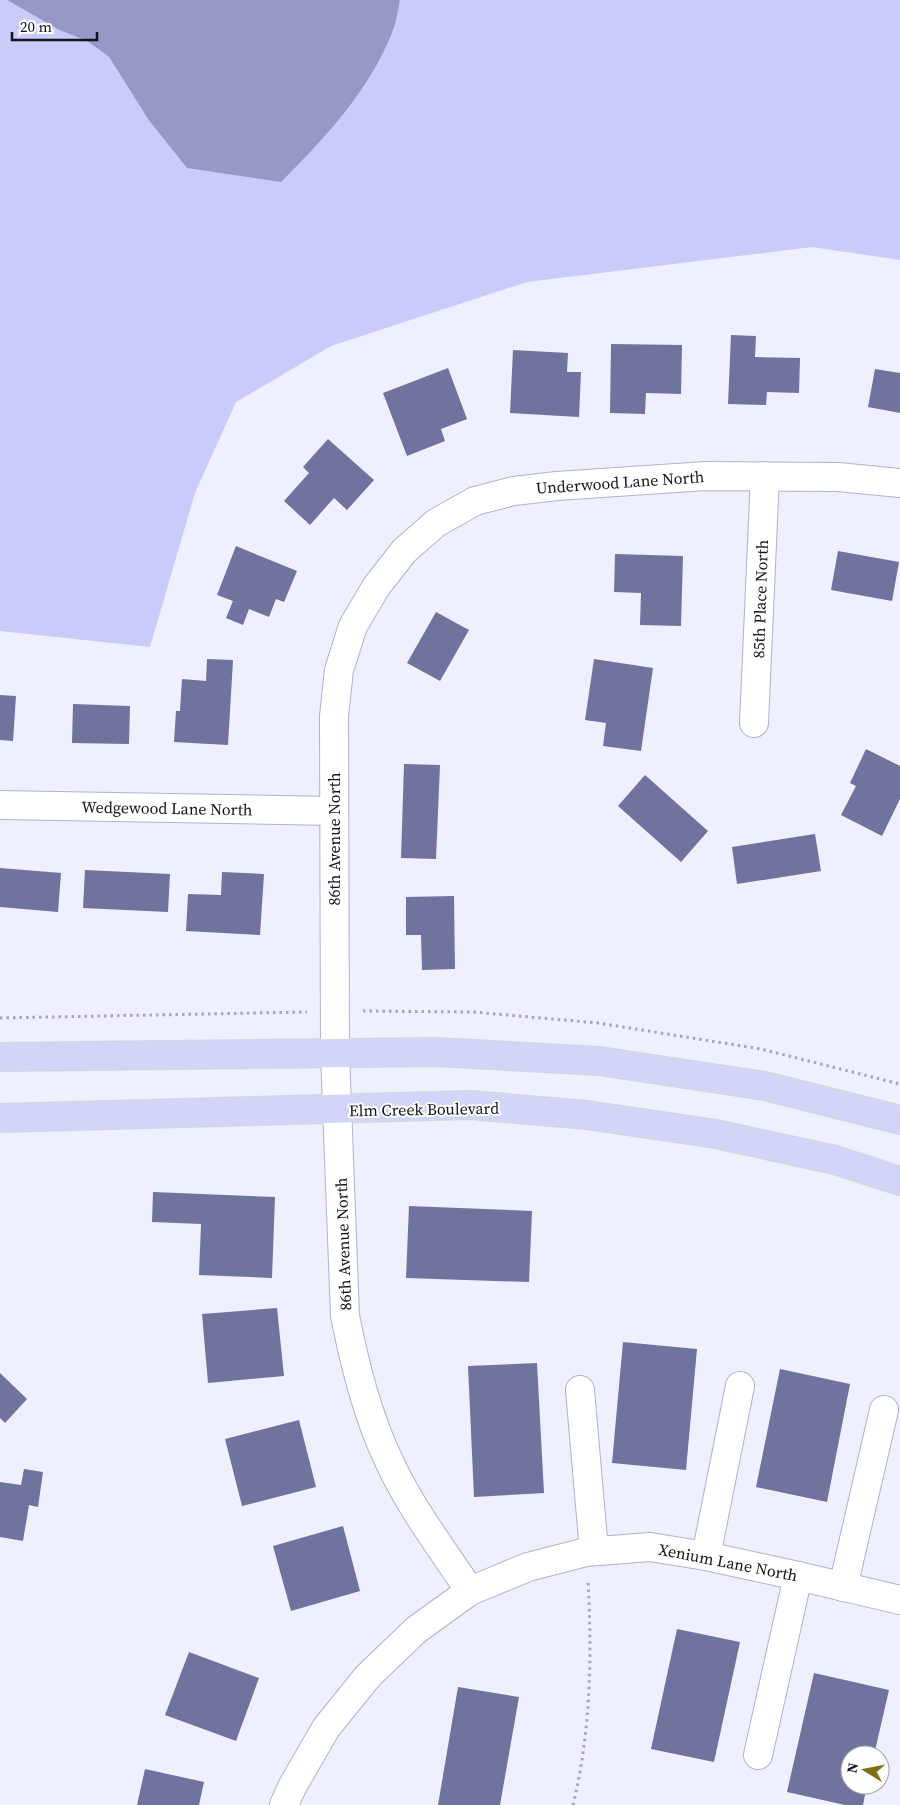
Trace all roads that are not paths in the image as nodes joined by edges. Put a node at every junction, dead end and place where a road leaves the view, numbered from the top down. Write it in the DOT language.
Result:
graph roads {
  1 [pos="765,476"];
  2 [pos="900,483"];
  3 [pos="376,587"];
  4 [pos="754,723"];
  5 [pos="0,804"];
  6 [pos="334,811"];
  7 [pos="335,1053"];
  8 [pos="0,1057"];
  9 [pos="338,1110"];
  10 [pos="0,1118"];
  11 [pos="900,1120"];
  12 [pos="900,1181"];
  13 [pos="740,1386"];
  14 [pos="580,1390"];
  15 [pos="884,1410"];
  16 [pos="590,1551"];
  17 [pos="706,1556"];
  18 [pos="798,1576"];
  19 [pos="843,1587"];
  20 [pos="470,1590"];
  21 [pos="900,1600"];
  22 [pos="758,1755"];
  23 [pos="284,1805"];
  1 -- 2 [label="street, Underwood Lane North"];
  1 -- 3 [label="street, Underwood Lane North"];
  1 -- 4 [label="street, 85th Place North"];
  3 -- 6 [label="street, 86th Avenue North"];
  5 -- 6 [label="street, Wedgewood Lane North"];
  6 -- 7 [label="street, 86th Avenue North"];
  7 -- 8 [label="main road"];
  7 -- 9 [label="street, 86th Avenue North"];
  7 -- 11 [label="main road"];
  9 -- 10 [label="main road, Elm Creek Boulevard"];
  9 -- 12 [label="main road, Elm Creek Boulevard"];
  9 -- 20 [label="street, 86th Avenue North"];
  13 -- 17 [label="street"];
  14 -- 16 [label="street"];
  15 -- 19 [label="street"];
  16 -- 17 [label="street, Xenium Lane North"];
  16 -- 20 [label="street, Xenium Lane North"];
  17 -- 18 [label="street, Xenium Lane North"];
  18 -- 19 [label="street, Xenium Lane North"];
  18 -- 22 [label="street"];
  19 -- 21 [label="street, Xenium Lane North"];
  20 -- 23 [label="street"];
}
